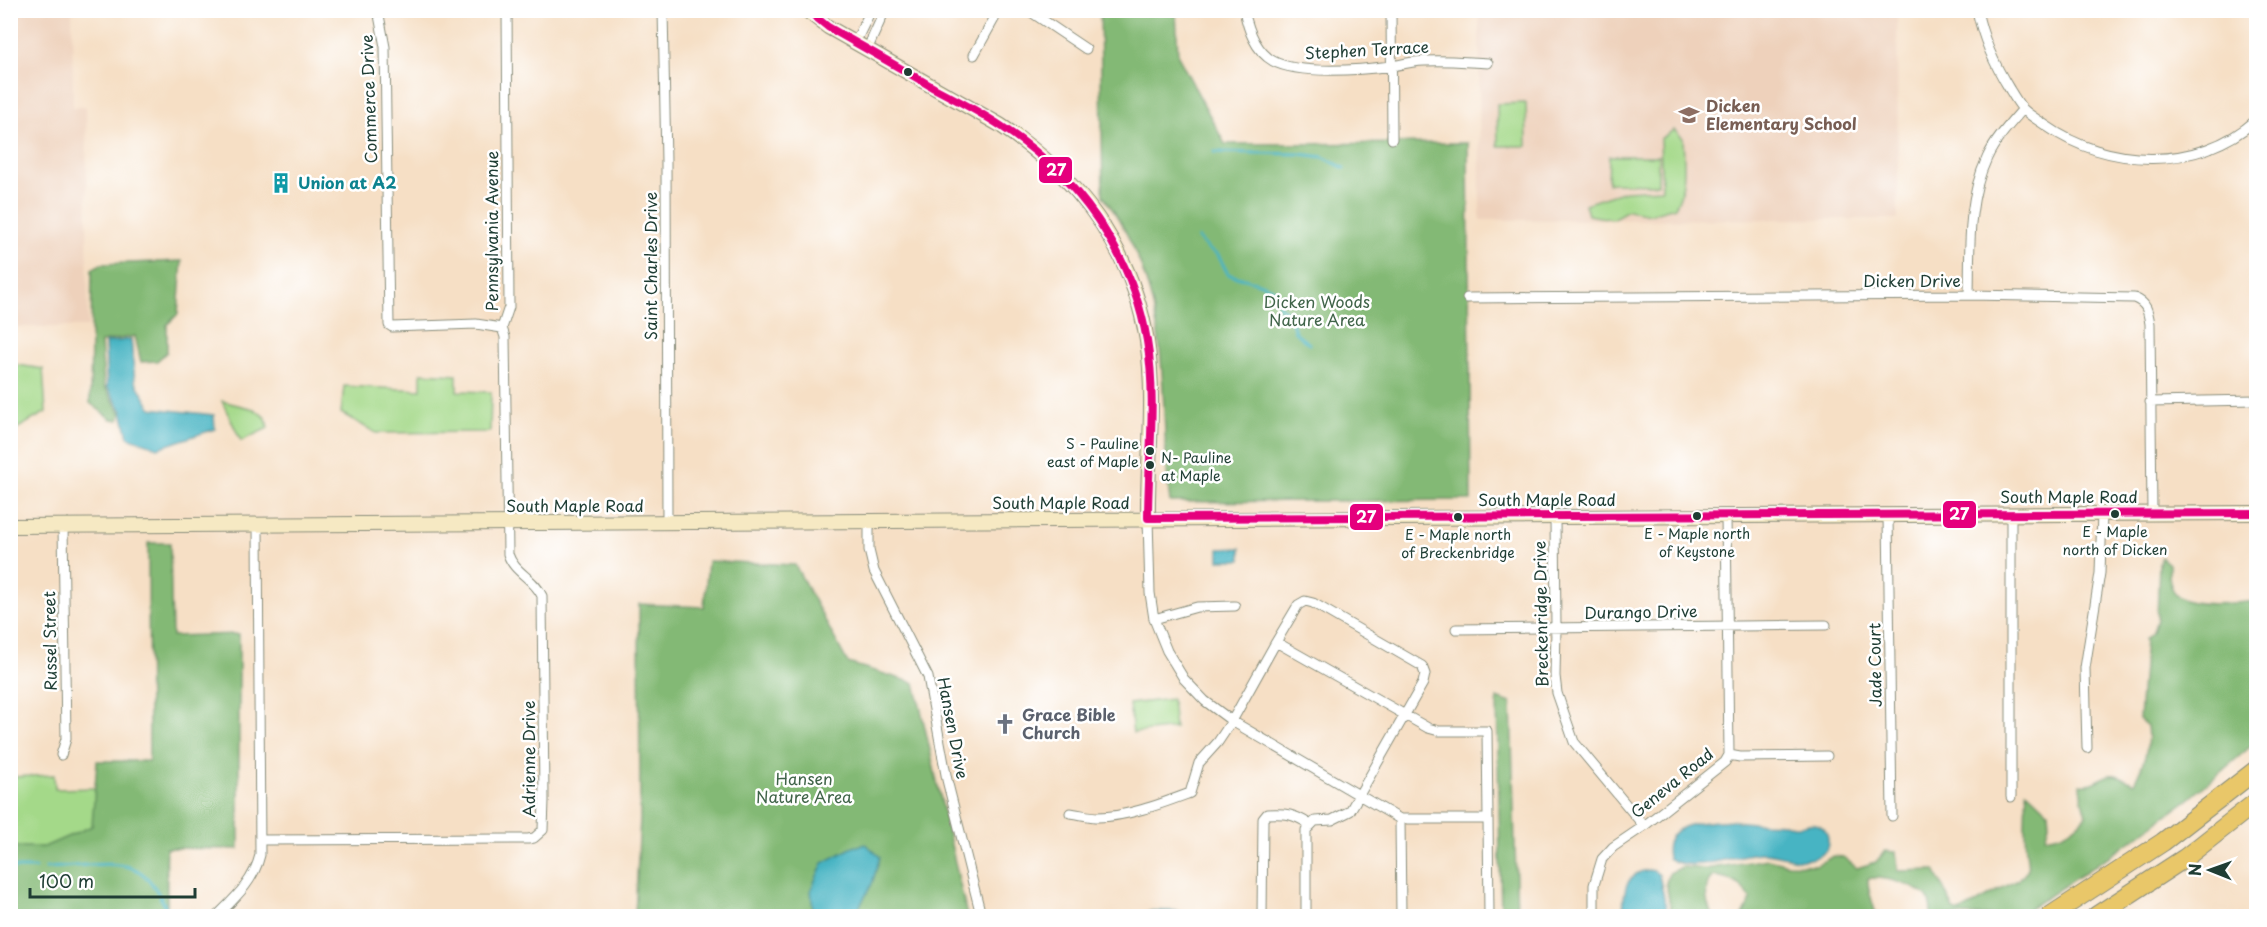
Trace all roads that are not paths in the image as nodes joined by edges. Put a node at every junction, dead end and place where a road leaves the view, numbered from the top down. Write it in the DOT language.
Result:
graph roads {
  1 [pos="378,10"];
  2 [pos="507,10"];
  3 [pos="663,10"];
  4 [pos="806,10"];
  5 [pos="871,10"];
  6 [pos="885,10"];
  7 [pos="999,10"];
  8 [pos="1028,10"];
  9 [pos="1244,10"];
  10 [pos="1391,10"];
  11 [pos="1977,10"];
  12 [pos="861,47"];
  13 [pos="1086,49"];
  14 [pos="974,56"];
  15 [pos="1488,63"];
  16 [pos="1391,66"];
  17 [pos="2023,109"];
  18 [pos="2256,120"];
  19 [pos="1392,139"];
  20 [pos="1969,296"];
  21 [pos="1467,298"];
  22 [pos="502,328"];
  23 [pos="2256,400"];
  24 [pos="2150,402"];
  25 [pos="2102,513"];
  26 [pos="2152,513"];
  27 [pos="2256,513"];
  28 [pos="2011,514"];
  29 [pos="1888,515"];
  30 [pos="1726,516"];
  31 [pos="1555,517"];
  32 [pos="1148,518"];
  33 [pos="869,520"];
  34 [pos="667,521"];
  35 [pos="508,523"];
  36 [pos="258,524"];
  37 [pos="63,525"];
  38 [pos="10,526"];
  39 [pos="1235,606"];
  40 [pos="1154,619"];
  41 [pos="1826,626"];
  42 [pos="1727,627"];
  43 [pos="1556,628"];
  44 [pos="1456,629"];
  45 [pos="1276,642"];
  46 [pos="1405,714"];
  47 [pos="1232,721"];
  48 [pos="2087,748"];
  49 [pos="61,755"];
  50 [pos="1729,755"];
  51 [pos="1827,756"];
  52 [pos="2256,770"];
  53 [pos="1359,794"];
  54 [pos="2011,797"];
  55 [pos="2256,802"];
  56 [pos="1070,813"];
  57 [pos="1892,816"];
  58 [pos="1400,819"];
  59 [pos="1488,819"];
  60 [pos="1309,824"];
  61 [pos="1644,826"];
  62 [pos="260,840"];
  63 [pos="981,915"];
  64 [pos="217,916"];
  65 [pos="1262,916"];
  66 [pos="1306,916"];
  67 [pos="1401,916"];
  68 [pos="1489,916"];
  69 [pos="1594,916"];
  70 [pos="2050,916"];
  71 [pos="2097,916"];
  1 -- 22 [label="street, Commerce Drive"];
  2 -- 22 [label="street, Pennsylvania Avenue"];
  3 -- 34 [label="street, Saint Charles Drive"];
  4 -- 12 [label="street"];
  5 -- 12 [label="street"];
  6 -- 12 [label="street"];
  7 -- 14 [label="street"];
  8 -- 13 [label="street"];
  9 -- 16 [label="street, Stephen Terrace"];
  10 -- 16 [label="street"];
  11 -- 17 [label="street"];
  12 -- 32 [label="street"];
  15 -- 16 [label="street, Stephen Terrace"];
  16 -- 19 [label="street"];
  17 -- 18 [label="street"];
  17 -- 20 [label="street"];
  20 -- 21 [label="street, Dicken Drive"];
  20 -- 24 [label="street, Dicken Drive"];
  22 -- 35 [label="street, Pennsylvania Avenue"];
  23 -- 24 [label="street"];
  24 -- 26 [label="street, Dicken Drive"];
  25 -- 26 [label="street, South Maple Road"];
  25 -- 28 [label="street, South Maple Road"];
  25 -- 48 [label="street"];
  26 -- 27 [label="street, South Maple Road"];
  28 -- 29 [label="street, South Maple Road"];
  28 -- 54 [label="street"];
  29 -- 30 [label="street, South Maple Road"];
  29 -- 57 [label="street, Jade Court"];
  30 -- 31 [label="street, South Maple Road"];
  30 -- 42 [label="street"];
  31 -- 32 [label="street, South Maple Road"];
  31 -- 43 [label="street, Breckenridge Drive"];
  32 -- 33 [label="street, South Maple Road"];
  32 -- 40 [label="street"];
  33 -- 34 [label="street, South Maple Road"];
  33 -- 63 [label="street, Hansen Drive"];
  34 -- 35 [label="street, South Maple Road"];
  35 -- 36 [label="street, South Maple Road"];
  35 -- 62 [label="street, Adrienne Drive"];
  36 -- 37 [label="street, South Maple Road"];
  36 -- 62 [label="street"];
  37 -- 38 [label="street, South Maple Road"];
  37 -- 49 [label="street, Russel Street"];
  39 -- 40 [label="street"];
  40 -- 47 [label="street"];
  41 -- 42 [label="street, Durango Drive"];
  42 -- 43 [label="street, Durango Drive"];
  42 -- 50 [label="street"];
  43 -- 44 [label="street, Durango Drive"];
  43 -- 61 [label="street, Breckenridge Drive"];
  45 -- 46 [label="street"];
  45 -- 46 [label="street"];
  45 -- 47 [label="street"];
  46 -- 53 [label="street"];
  46 -- 59 [label="street"];
  47 -- 53 [label="street"];
  47 -- 56 [label="street"];
  50 -- 51 [label="street, Geneva Road"];
  50 -- 61 [label="street, Geneva Road"];
  52 -- 70 [label="highway"];
  53 -- 58 [label="street"];
  53 -- 60 [label="street"];
  55 -- 71 [label="highway"];
  58 -- 59 [label="street"];
  58 -- 67 [label="street"];
  59 -- 68 [label="street"];
  60 -- 65 [label="street"];
  60 -- 66 [label="street"];
  61 -- 69 [label="street, Geneva Road"];
  62 -- 64 [label="street"];
}
